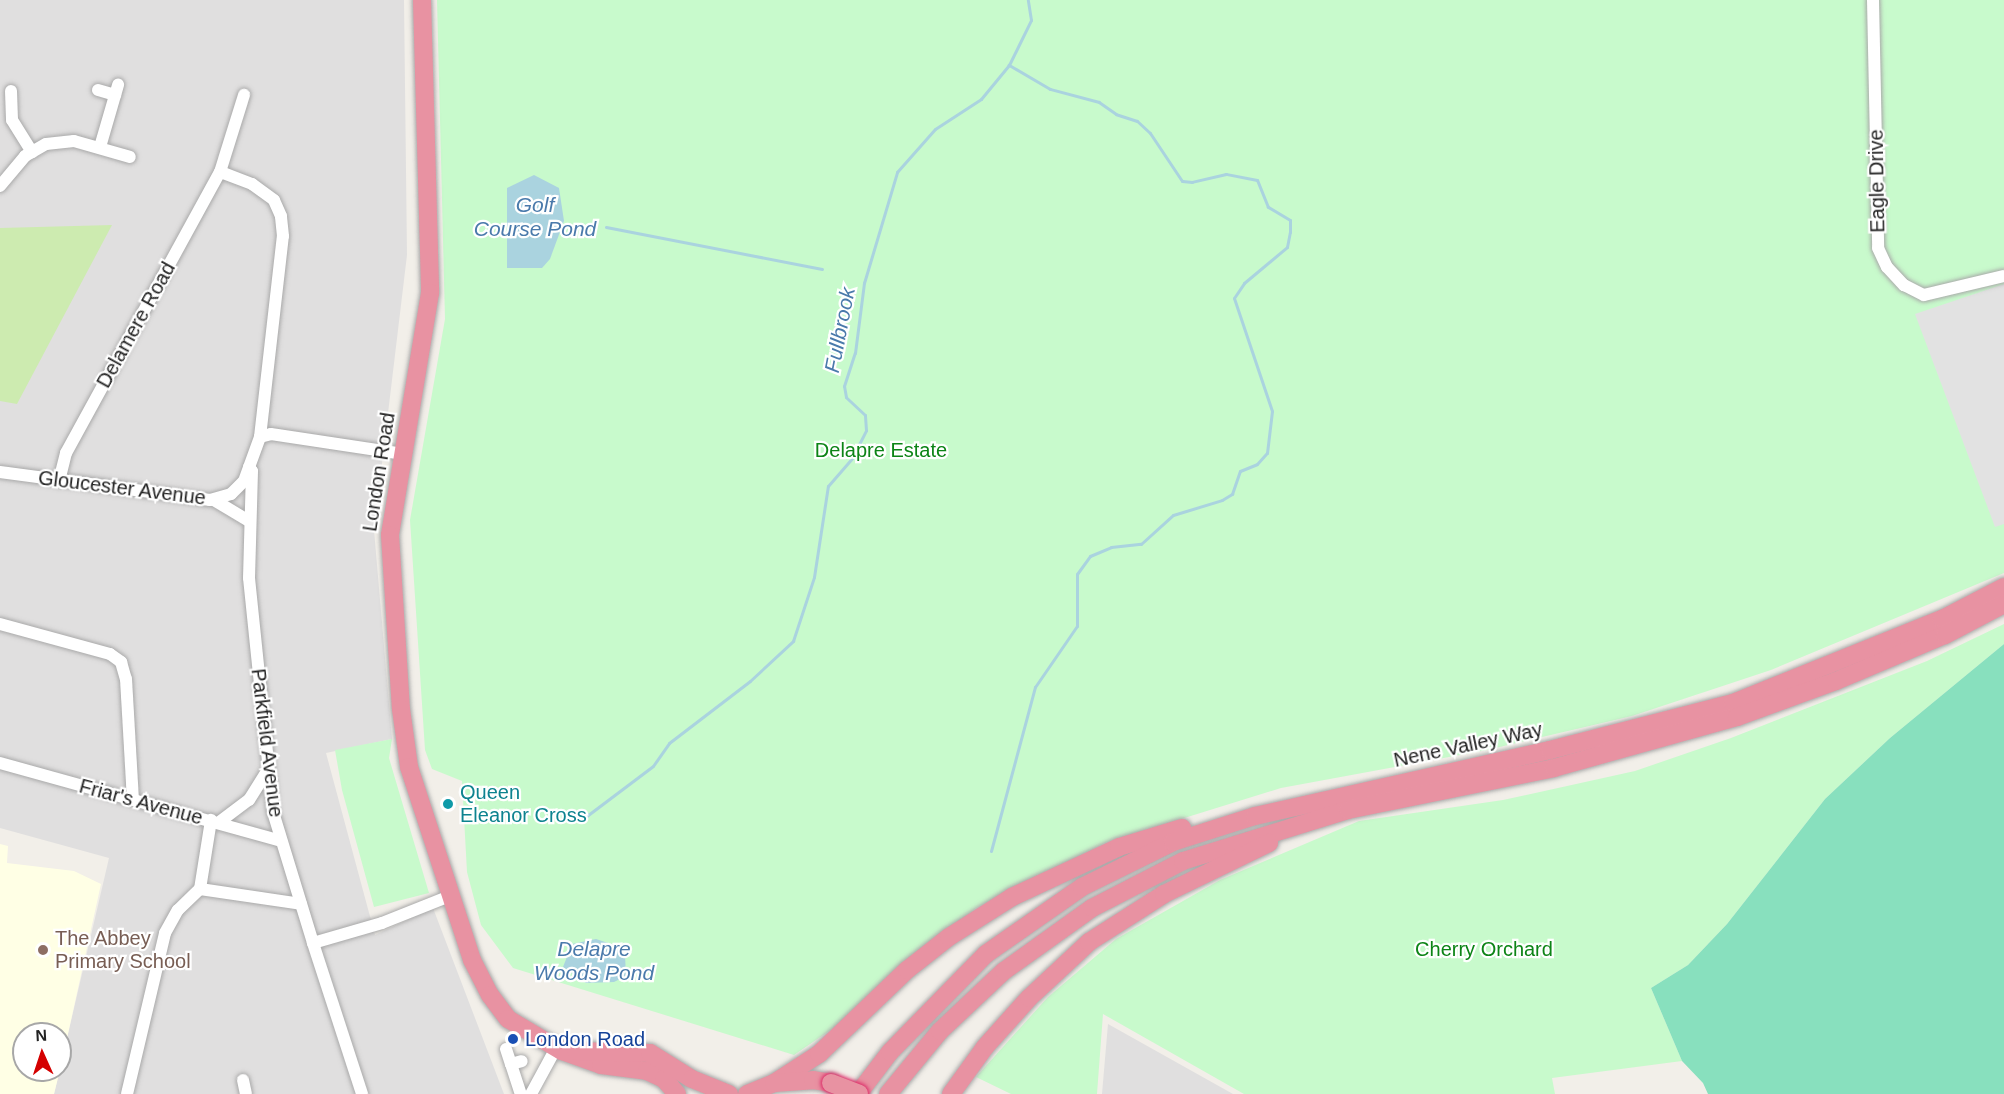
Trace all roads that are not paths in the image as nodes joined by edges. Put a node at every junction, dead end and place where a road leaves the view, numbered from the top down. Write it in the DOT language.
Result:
graph roads {
  1 [pos="422,0"];
  2 [pos="1873,0"];
  3 [pos="98,90"];
  4 [pos="244,95"];
  5 [pos="7,98"];
  6 [pos="100,147"];
  7 [pos="32,152"];
  8 [pos="130,157"];
  9 [pos="220,172"];
  10 [pos="0,186"];
  11 [pos="2004,276"];
  12 [pos="260,437"];
  13 [pos="402,454"];
  14 [pos="249,467"];
  15 [pos="0,472"];
  16 [pos="59,481"];
  17 [pos="214,500"];
  18 [pos="249,521"];
  19 [pos="2004,587"];
  20 [pos="2004,604"];
  21 [pos="0,624"];
  22 [pos="0,763"];
  23 [pos="268,770"];
  24 [pos="1431,777"];
  25 [pos="133,800"];
  26 [pos="1348,810"];
  27 [pos="215,822"];
  28 [pos="281,841"];
  29 [pos="200,889"];
  30 [pos="450,896"];
  31 [pos="301,904"];
  32 [pos="313,943"];
  33 [pos="506,1049"];
  34 [pos="559,1049"];
  35 [pos="243,1080"];
  36 [pos="774,1083"];
  37 [pos="127,1094"];
  38 [pos="246,1094"];
  39 [pos="362,1094"];
  40 [pos="521,1094"];
  41 [pos="531,1094"];
  42 [pos="678,1094"];
  43 [pos="729,1094"];
  44 [pos="747,1094"];
  45 [pos="858,1094"];
  46 [pos="888,1094"];
  47 [pos="951,1094"];
  1 -- 13 [label="highway, London Road"];
  2 -- 11 [label="street, Eagle Drive"];
  3 -- 6 [label="street"];
  4 -- 9 [label="street, Delamere Road"];
  5 -- 7 [label="street"];
  6 -- 7 [label="street"];
  6 -- 8 [label="street"];
  7 -- 10 [label="street"];
  9 -- 12 [label="street"];
  9 -- 16 [label="street, Delamere Road"];
  12 -- 13 [label="street"];
  12 -- 14 [label="street, Gloucester Avenue"];
  13 -- 30 [label="highway, London Road"];
  14 -- 17 [label="street, Gloucester Avenue"];
  14 -- 18 [label="street, Parkfield Avenue"];
  15 -- 16 [label="street, Gloucester Avenue"];
  16 -- 17 [label="street, Gloucester Avenue"];
  17 -- 18 [label="street"];
  18 -- 23 [label="street, Parkfield Avenue"];
  19 -- 24 [label="highway, Nene Valley Way"];
  20 -- 26 [label="highway, Nene Valley Way"];
  21 -- 25 [label="street"];
  22 -- 25 [label="street, Friar's Avenue"];
  23 -- 27 [label="street"];
  23 -- 28 [label="street, Parkfield Avenue"];
  24 -- 36 [label="highway"];
  24 -- 45 [label="highway, Nene Valley Way"];
  25 -- 27 [label="street, Friar's Avenue"];
  26 -- 46 [label="highway, Nene Valley Way"];
  26 -- 47 [label="highway"];
  27 -- 28 [label="street, Friar's Avenue"];
  27 -- 29 [label="street"];
  28 -- 31 [label="street, Parkfield Avenue"];
  29 -- 31 [label="street"];
  29 -- 37 [label="street"];
  30 -- 32 [label="street"];
  30 -- 34 [label="highway, London Road"];
  31 -- 32 [label="street, Parkfield Avenue"];
  32 -- 39 [label="street, Parkfield Avenue"];
  33 -- 40 [label="street"];
  34 -- 41 [label="street"];
  34 -- 42 [label="highway, London Road"];
  34 -- 43 [label="highway, London Road"];
  35 -- 38 [label="street"];
  36 -- 44 [label="highway"];
  36 -- 45 [label="highway, bridge"];
}
